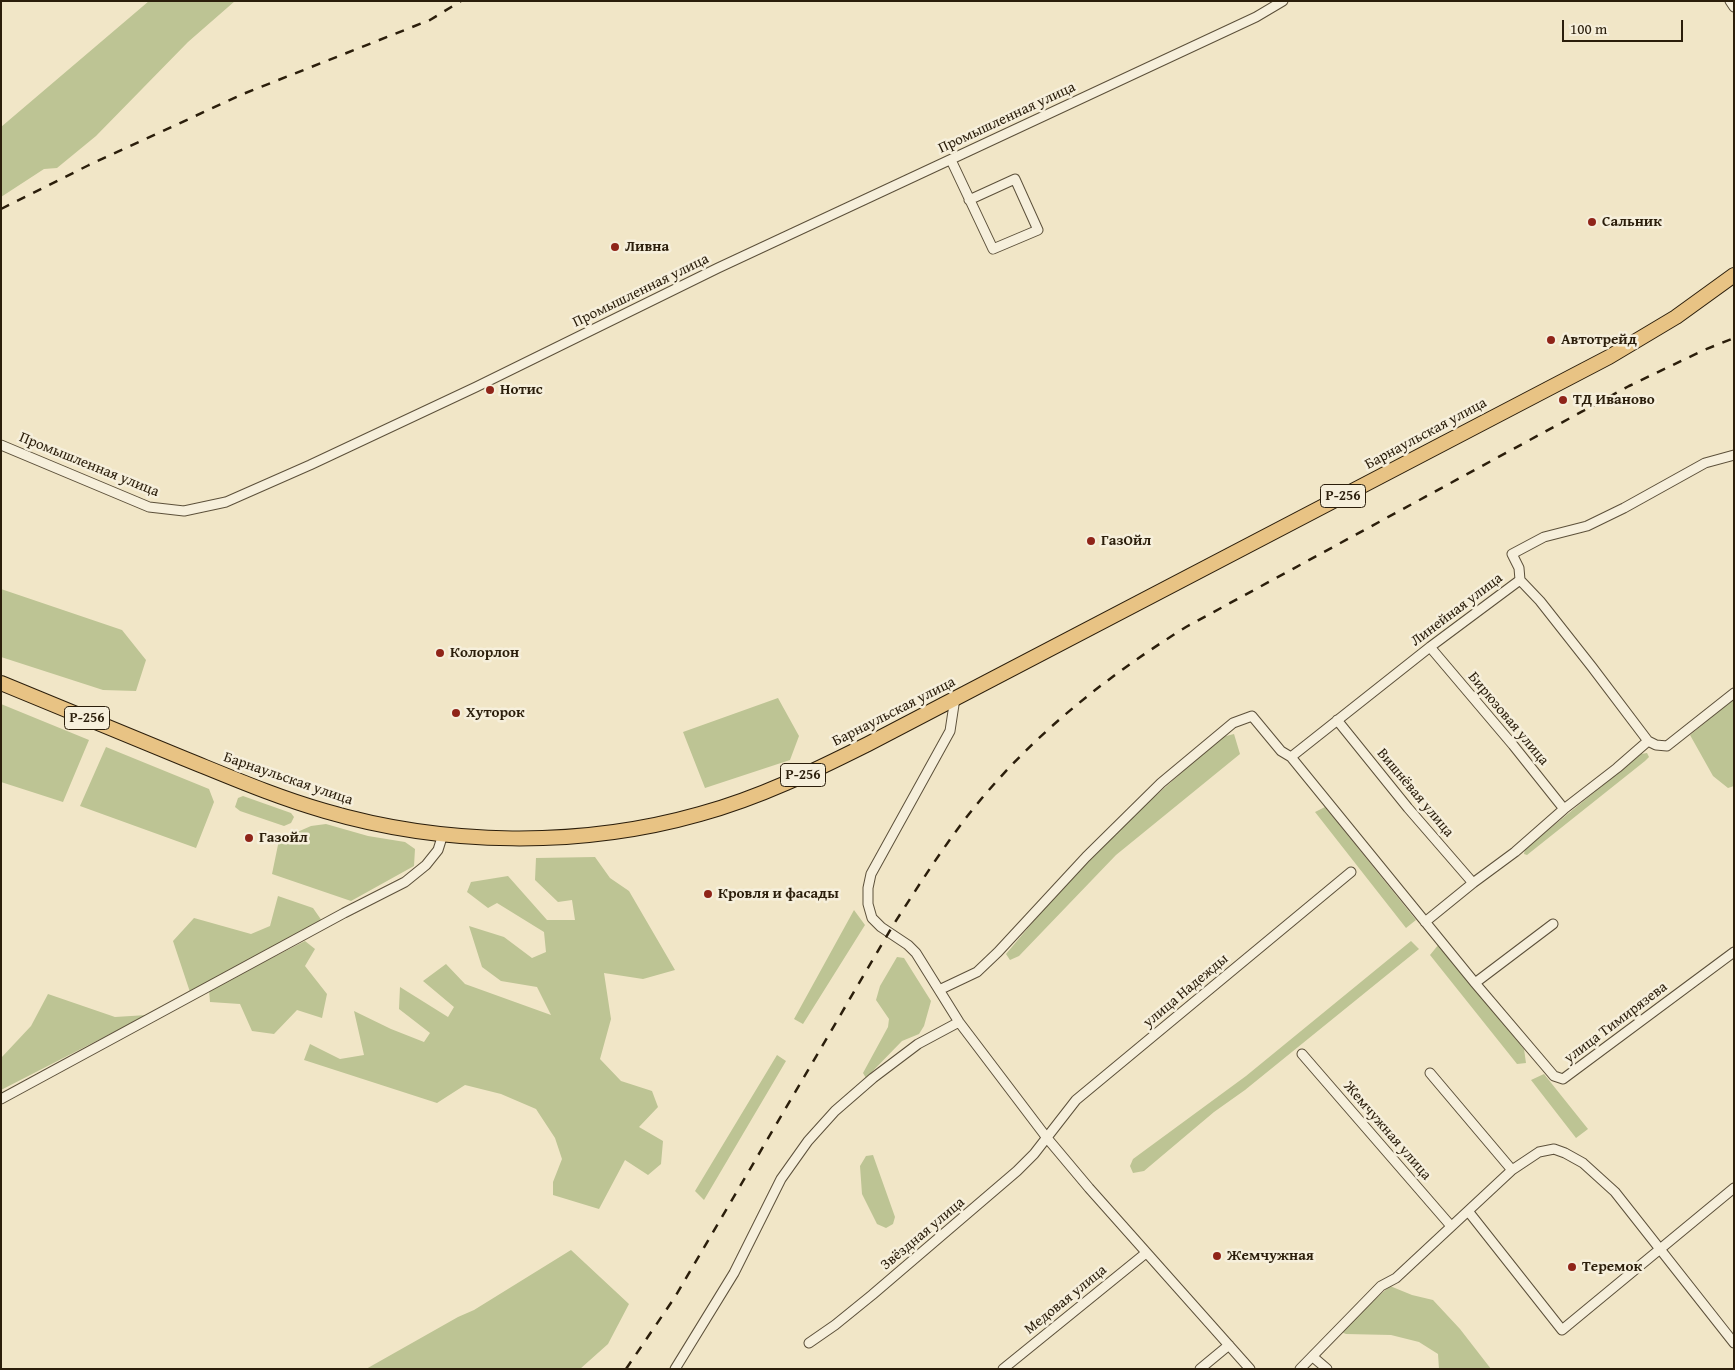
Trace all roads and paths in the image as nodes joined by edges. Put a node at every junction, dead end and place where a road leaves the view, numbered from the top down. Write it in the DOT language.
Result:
graph roads {
  1 [pos="1283,1"];
  2 [pos="1730,1"];
  3 [pos="1734,7"];
  4 [pos="951,160"];
  5 [pos="969,200"];
  6 [pos="1734,275"];
  7 [pos="1,445"];
  8 [pos="1734,455"];
  9 [pos="1520,580"];
  10 [pos="1430,647"];
  11 [pos="1,683"];
  12 [pos="1734,693"];
  13 [pos="955,698"];
  14 [pos="1337,720"];
  15 [pos="1648,741"];
  16 [pos="1291,757"];
  17 [pos="1564,810"];
  18 [pos="443,834"];
  19 [pos="1350,872"];
  20 [pos="1473,883"];
  21 [pos="1425,922"];
  22 [pos="1553,924"];
  23 [pos="1734,952"];
  24 [pos="1475,983"];
  25 [pos="939,990"];
  26 [pos="959,1022"];
  27 [pos="1302,1054"];
  28 [pos="1430,1073"];
  29 [pos="1,1099"];
  30 [pos="1047,1138"];
  31 [pos="1512,1170"];
  32 [pos="1734,1188"];
  33 [pos="1468,1211"];
  34 [pos="1451,1226"];
  35 [pos="1660,1249"];
  36 [pos="1146,1253"];
  37 [pos="1734,1342"];
  38 [pos="809,1343"];
  39 [pos="1229,1345"];
  40 [pos="1313,1357"];
  41 [pos="675,1369"];
  42 [pos="1003,1369"];
  43 [pos="1200,1369"];
  44 [pos="1250,1369"];
  45 [pos="1300,1369"];
  46 [pos="1327,1369"];
  1 -- 4 [label="street, Промышленная улица"];
  2 -- 3 [label="street"];
  4 -- 5 [label="street"];
  4 -- 7 [label="street, Промышленная улица"];
  5 -- 5 [label="street"];
  6 -- 13 [label="highway, Барнаульская улица / Р-256"];
  8 -- 9 [label="street, Линейная улица"];
  9 -- 10 [label="street, Линейная улица"];
  9 -- 15 [label="street"];
  10 -- 14 [label="street, Линейная улица"];
  10 -- 17 [label="street, Бирюзовая улица"];
  11 -- 18 [label="highway, Барнаульская улица / Р-256"];
  12 -- 15 [label="street"];
  13 -- 18 [label="highway, Барнаульская улица / Р-256"];
  13 -- 25 [label="street"];
  14 -- 16 [label="street, Линейная улица"];
  14 -- 20 [label="street, Вишнёвая улица"];
  15 -- 17 [label="street"];
  16 -- 21 [label="street, улица Тимирязева"];
  16 -- 25 [label="street, улица Тимирязева"];
  17 -- 20 [label="street"];
  18 -- 29 [label="street"];
  19 -- 30 [label="street, улица Надежды"];
  20 -- 21 [label="street"];
  21 -- 24 [label="street, улица Тимирязева"];
  22 -- 24 [label="street"];
  23 -- 24 [label="street, улица Тимирязева"];
  25 -- 26 [label="street"];
  26 -- 30 [label="street"];
  26 -- 41 [label="street"];
  27 -- 34 [label="street, Жемчужная улица"];
  28 -- 31 [label="street"];
  30 -- 36 [label="street"];
  30 -- 38 [label="street, Звёздная улица"];
  31 -- 33 [label="street"];
  31 -- 35 [label="street"];
  32 -- 35 [label="street"];
  33 -- 34 [label="street"];
  33 -- 35 [label="street"];
  34 -- 40 [label="street"];
  35 -- 37 [label="street"];
  36 -- 39 [label="street"];
  36 -- 42 [label="street, Медовая улица"];
  39 -- 43 [label="street"];
  39 -- 44 [label="street"];
  40 -- 45 [label="street"];
  40 -- 46 [label="street"];
}
